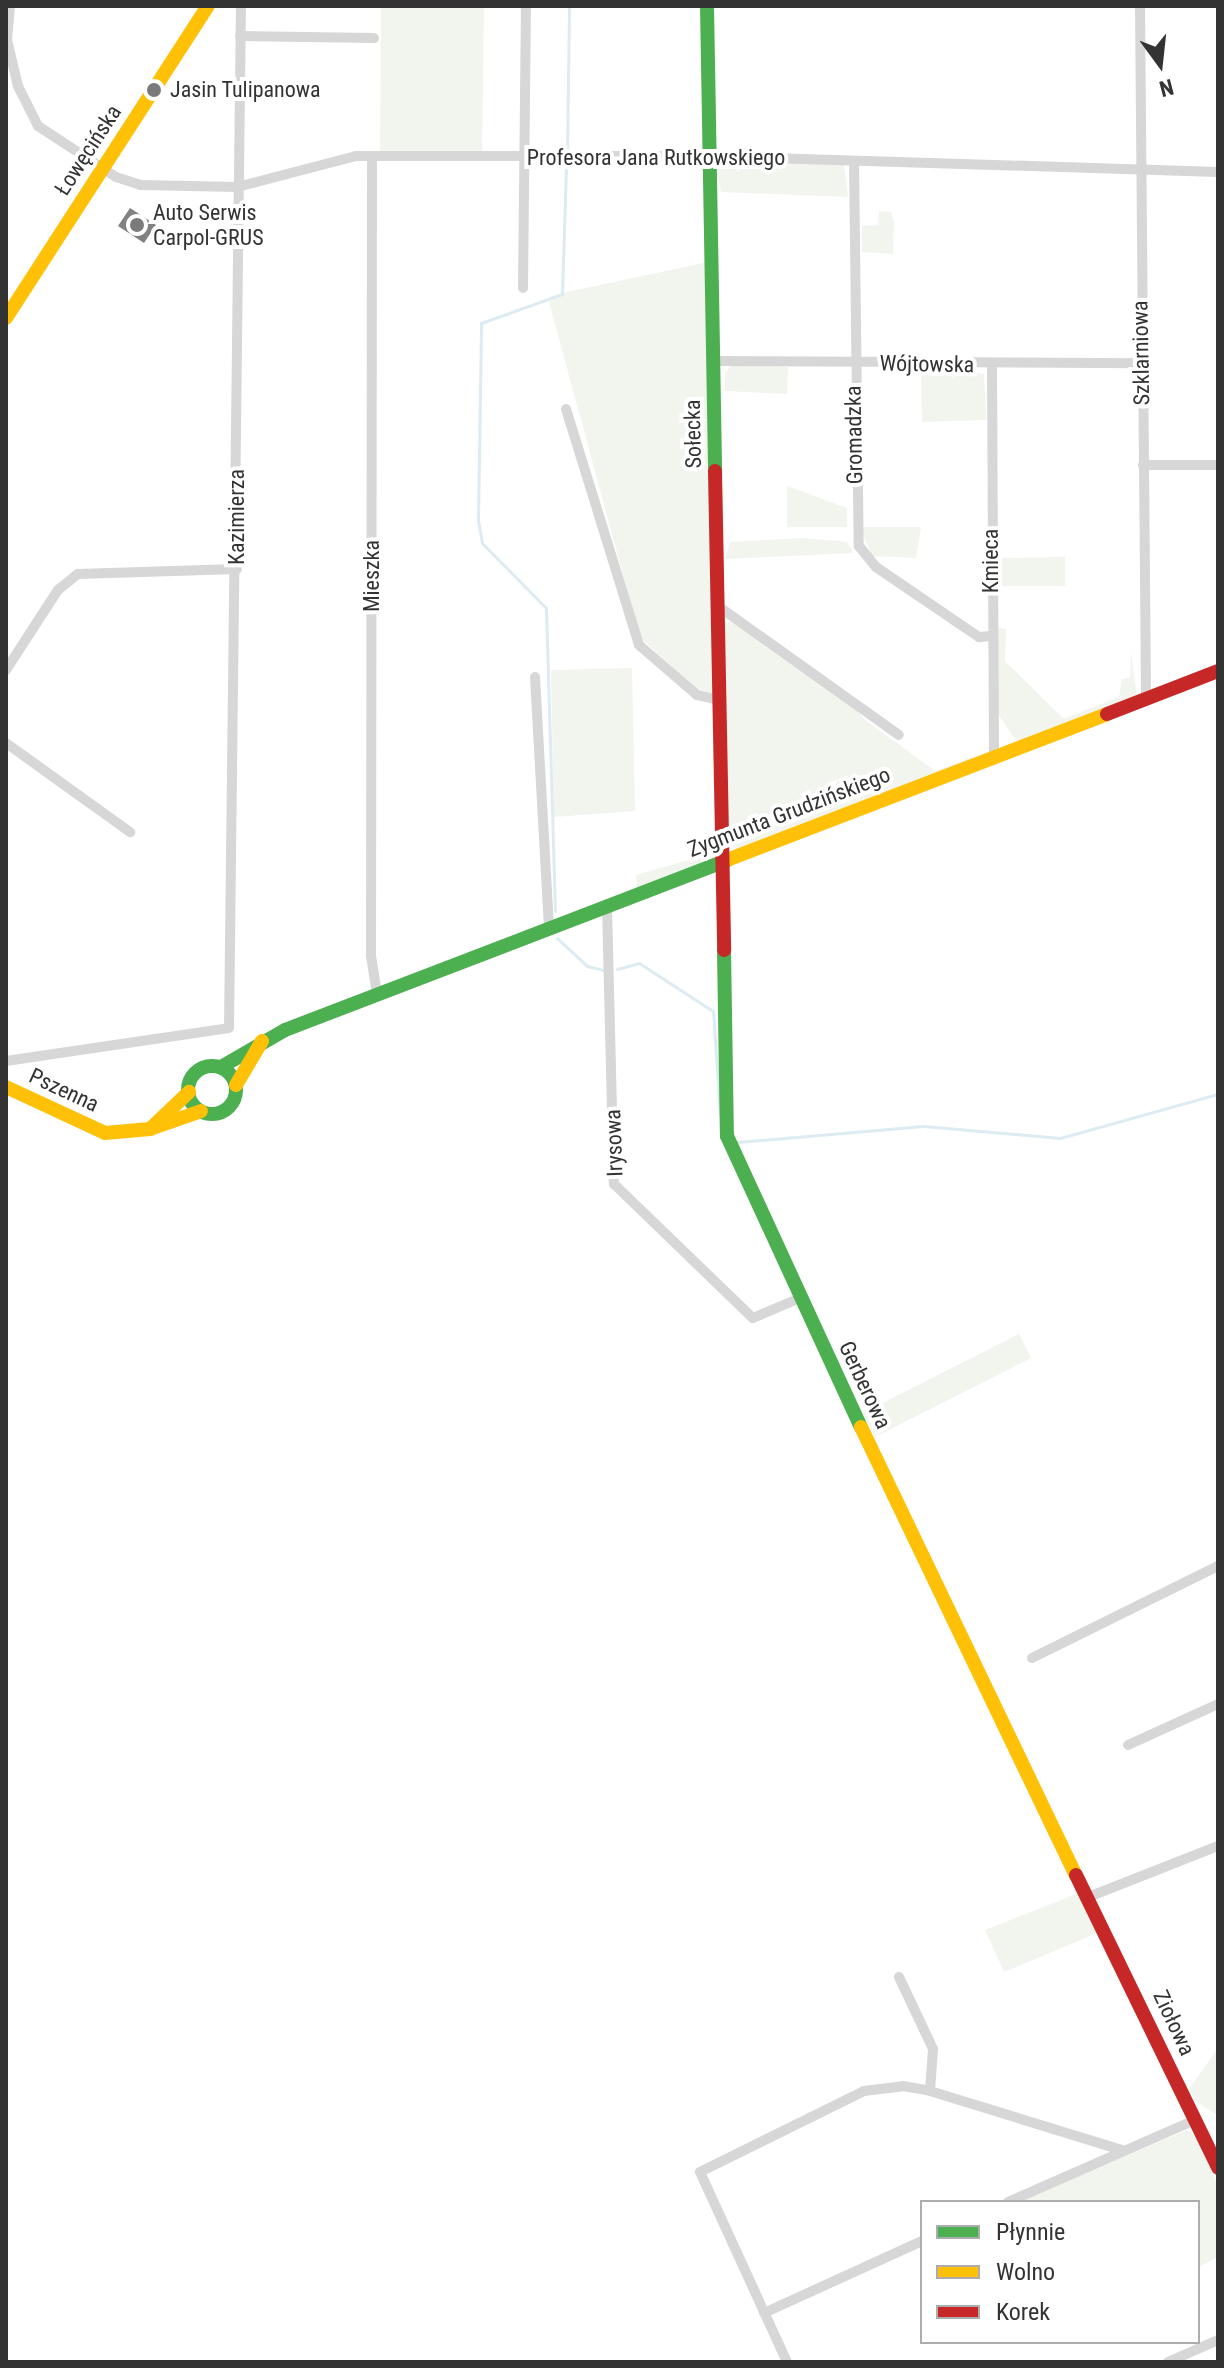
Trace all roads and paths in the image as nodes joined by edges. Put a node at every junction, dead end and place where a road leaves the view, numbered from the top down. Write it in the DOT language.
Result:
graph roads {
  1 [pos="10,6"];
  2 [pos="208,6"];
  3 [pos="241,6"];
  4 [pos="526,6"];
  5 [pos="707,6"];
  6 [pos="1140,6"];
  7 [pos="240,36"];
  8 [pos="374,38"];
  9 [pos="710,156"];
  10 [pos="372,158"];
  11 [pos="523,158"];
  12 [pos="854,161"];
  13 [pos="103,168"];
  14 [pos="1139,169"];
  15 [pos="1218,172"];
  16 [pos="237,187"];
  17 [pos="523,288"];
  18 [pos="6,318"];
  19 [pos="714,361"];
  20 [pos="853,363"];
  21 [pos="1140,363"];
  22 [pos="992,365"];
  23 [pos="566,409"];
  24 [pos="1143,465"];
  25 [pos="1218,465"];
  26 [pos="237,569"];
  27 [pos="718,606"];
  28 [pos="990,636"];
  29 [pos="6,670"];
  30 [pos="1218,671"];
  31 [pos="535,677"];
  32 [pos="1146,699"];
  33 [pos="719,700"];
  34 [pos="899,735"];
  35 [pos="6,743"];
  36 [pos="994,757"];
  37 [pos="130,832"];
  38 [pos="722,861"];
  39 [pos="607,906"];
  40 [pos="549,928"];
  41 [pos="377,995"];
  42 [pos="262,1041"];
  43 [pos="95,1046"];
  44 [pos="6,1061"];
  45 [pos="221,1067"];
  46 [pos="236,1085"];
  47 [pos="6,1087"];
  48 [pos="189,1092"];
  49 [pos="201,1111"];
  50 [pos="150,1129"];
  51 [pos="800,1298"];
  52 [pos="1218,1566"];
  53 [pos="1032,1658"];
  54 [pos="1218,1704"];
  55 [pos="1128,1745"];
  56 [pos="1218,1846"];
  57 [pos="1091,1896"];
  58 [pos="899,1977"];
  59 [pos="930,2091"];
  60 [pos="1195,2120"];
  61 [pos="1122,2150"];
  62 [pos="1218,2168"];
  63 [pos="1012,2200"];
  64 [pos="920,2242"];
  65 [pos="764,2313"];
  66 [pos="1218,2340"];
  67 [pos="787,2362"];
  68 [pos="1168,2362"];
  1 -- 13 [label="street, Profesora Jana Rutkowskiego"];
  2 -- 13 [label="street, Łowęcińska"];
  3 -- 7 [label="street, Kazimierza"];
  4 -- 11 [label="street"];
  5 -- 9 [label="street, Sołecka"];
  6 -- 14 [label="street, Szklarniowa"];
  7 -- 8 [label="street"];
  7 -- 16 [label="street, Kazimierza"];
  9 -- 11 [label="street, Profesora Jana Rutkowskiego"];
  9 -- 12 [label="street, Profesora Jana Rutkowskiego"];
  9 -- 19 [label="street, Sołecka"];
  10 -- 11 [label="street, Profesora Jana Rutkowskiego"];
  10 -- 16 [label="street, Profesora Jana Rutkowskiego"];
  10 -- 41 [label="street, Mieszka"];
  11 -- 17 [label="street"];
  12 -- 14 [label="street, Profesora Jana Rutkowskiego"];
  12 -- 20 [label="street, Gromadzka"];
  13 -- 16 [label="street, Profesora Jana Rutkowskiego"];
  13 -- 18 [label="street, Łowęcińska"];
  14 -- 15 [label="street, Profesora Jana Rutkowskiego"];
  14 -- 21 [label="street, Szklarniowa"];
  16 -- 26 [label="street, Kazimierza"];
  19 -- 20 [label="street, Wójtowska"];
  19 -- 27 [label="street, Sołecka"];
  20 -- 22 [label="street, Wójtowska"];
  20 -- 28 [label="street, Gromadzka"];
  21 -- 22 [label="street, Wójtowska"];
  21 -- 24 [label="street, Szklarniowa"];
  22 -- 28 [label="street, Kmieca"];
  23 -- 33 [label="street"];
  24 -- 25 [label="street"];
  24 -- 32 [label="street, Szklarniowa"];
  26 -- 29 [label="street"];
  26 -- 43 [label="street, Kazimierza"];
  27 -- 33 [label="street, Sołecka"];
  27 -- 34 [label="street"];
  28 -- 36 [label="street, Kmieca"];
  30 -- 32 [label="street, Zygmunta Grudzińskiego"];
  31 -- 40 [label="street"];
  32 -- 36 [label="street, Zygmunta Grudzińskiego"];
  33 -- 38 [label="street, Sołecka"];
  35 -- 37 [label="street"];
  36 -- 38 [label="street, Zygmunta Grudzińskiego"];
  38 -- 39 [label="street, Zygmunta Grudzińskiego"];
  38 -- 51 [label="street, Gerberowa"];
  39 -- 40 [label="street, Zygmunta Grudzińskiego"];
  39 -- 51 [label="street, Irysowa"];
  40 -- 41 [label="street, Zygmunta Grudzińskiego"];
  41 -- 42 [label="street"];
  42 -- 45 [label="street"];
  42 -- 46 [label="street, Pszenna"];
  43 -- 44 [label="street, Pszenna"];
  45 -- 46 [label="street"];
  45 -- 48 [label="street"];
  46 -- 49 [label="street, Pszenna"];
  47 -- 50 [label="street, Pszenna"];
  48 -- 49 [label="street"];
  48 -- 50 [label="street"];
  49 -- 50 [label="street, Pszenna"];
  51 -- 57 [label="street, Gerberowa"];
  52 -- 53 [label="street"];
  54 -- 55 [label="street"];
  56 -- 57 [label="street"];
  57 -- 60 [label="street, Ziołowa"];
  58 -- 59 [label="street"];
  59 -- 61 [label="street"];
  59 -- 65 [label="street"];
  60 -- 61 [label="street"];
  60 -- 62 [label="street, Ziołowa"];
  61 -- 63 [label="street"];
  64 -- 65 [label="street"];
  65 -- 67 [label="street"];
  66 -- 68 [label="street"];
}
